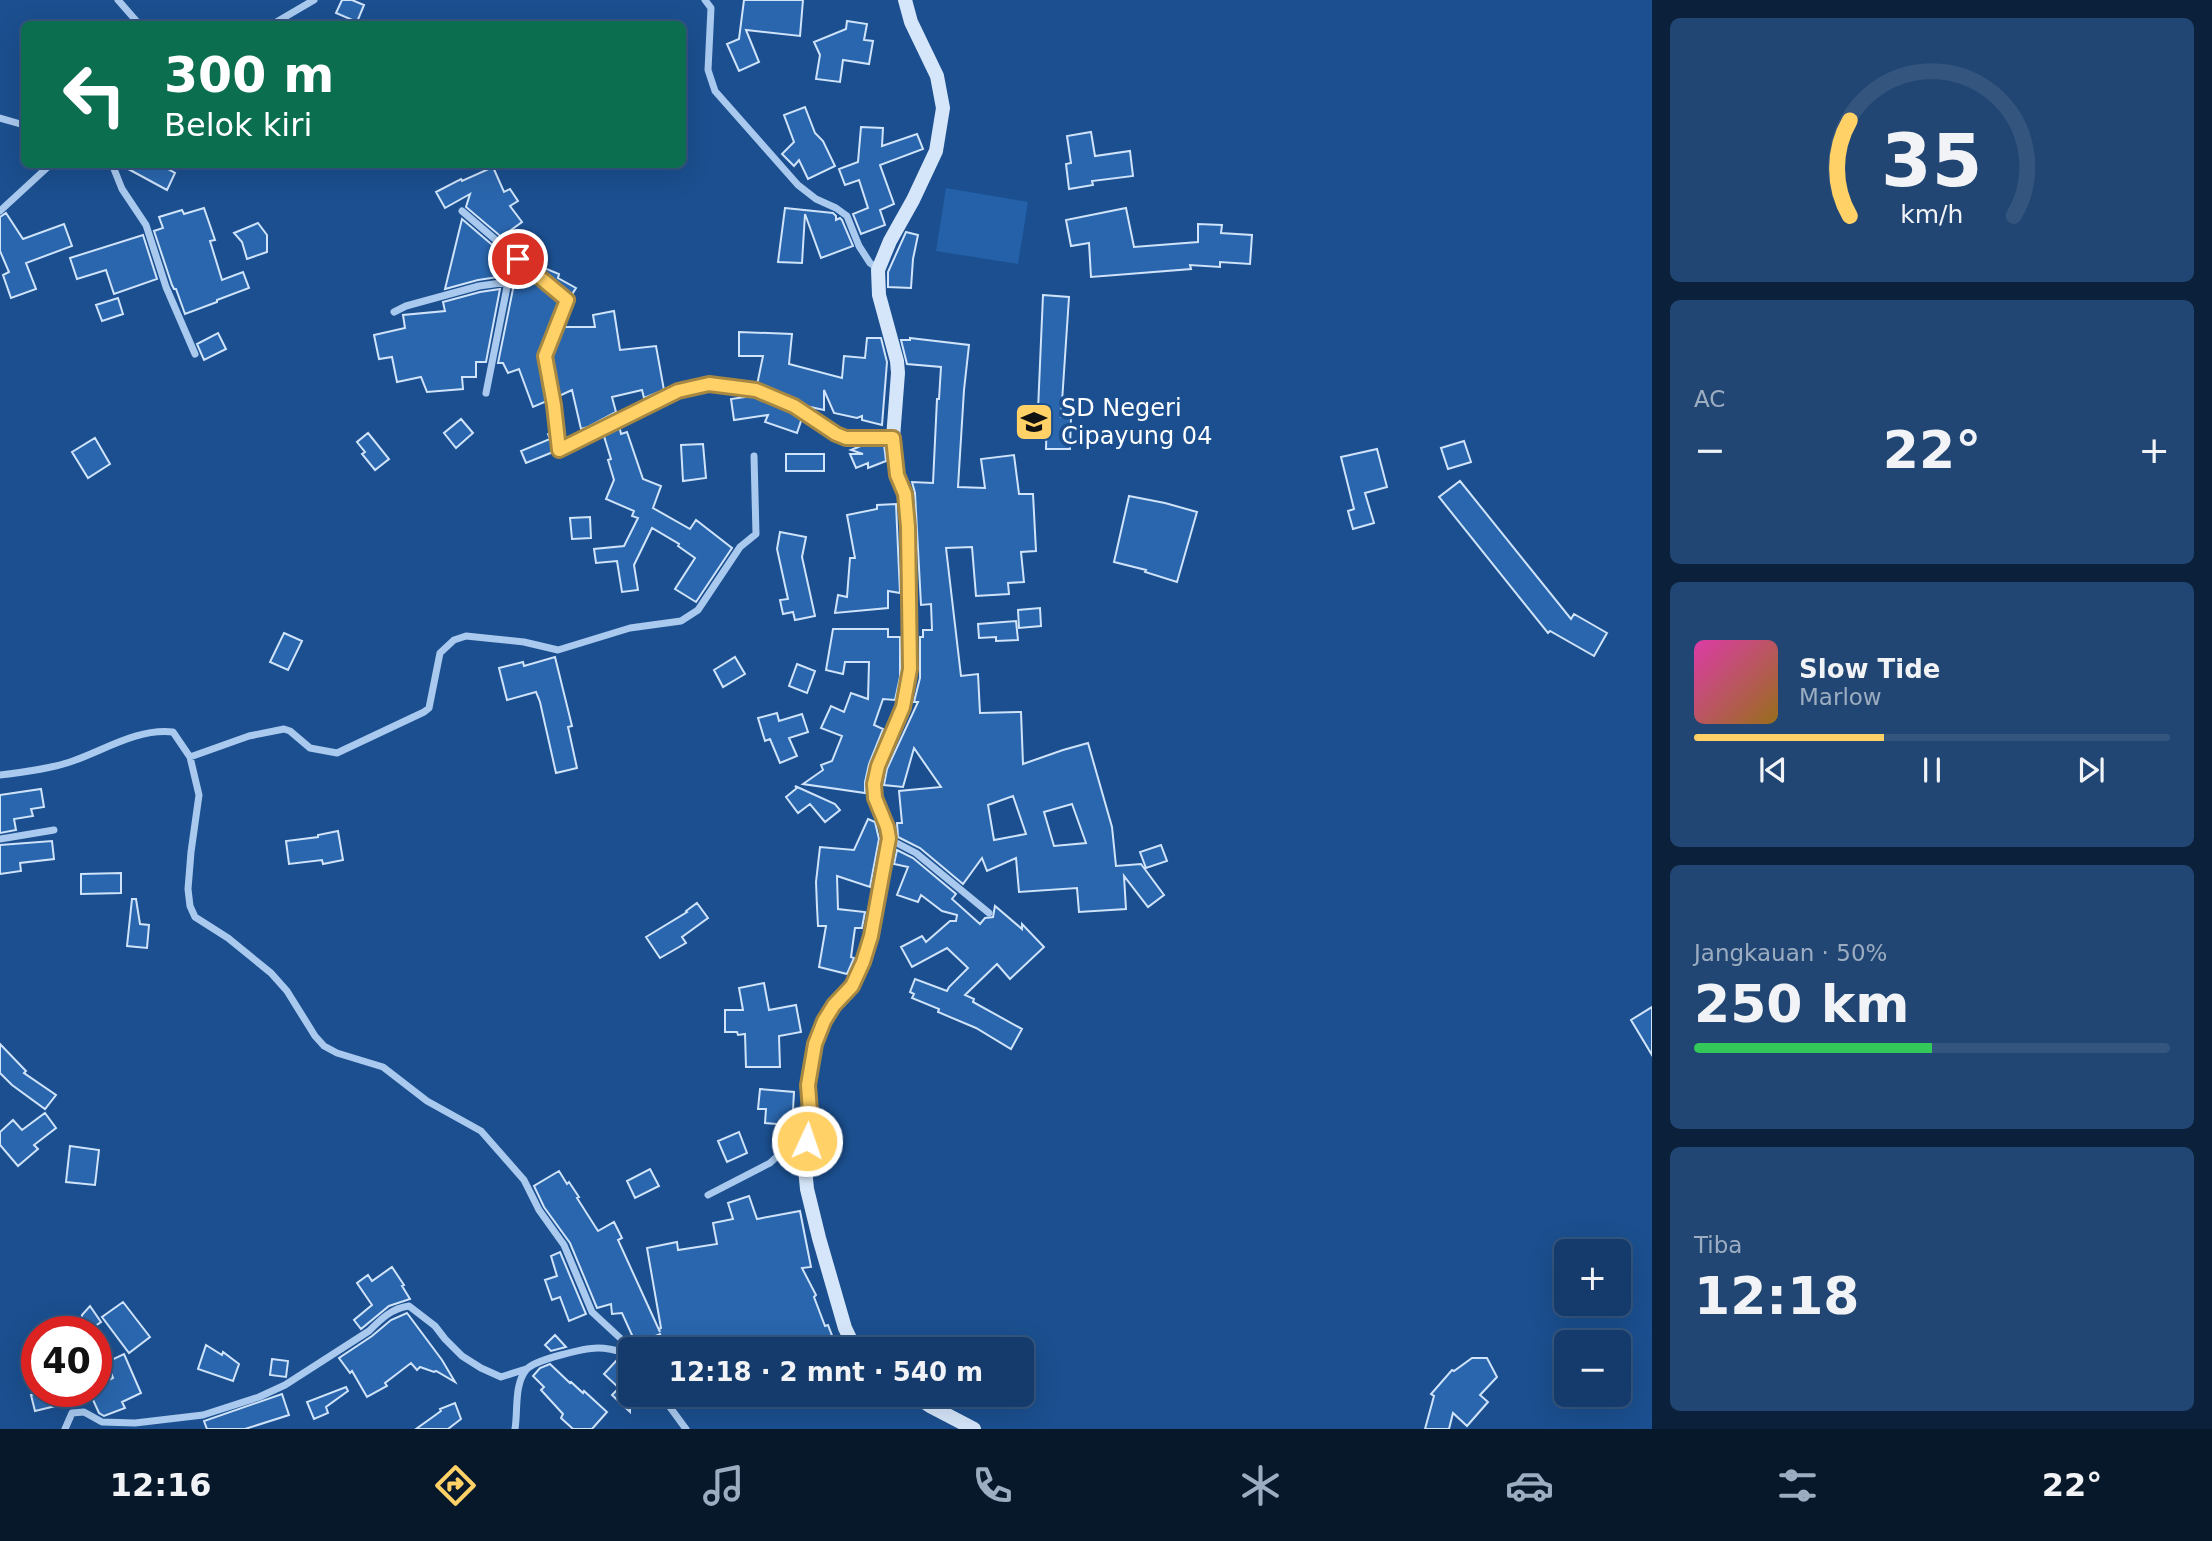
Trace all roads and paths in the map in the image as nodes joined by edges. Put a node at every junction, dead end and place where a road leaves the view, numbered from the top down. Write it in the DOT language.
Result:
graph roads {
  1 [pos="118,0"];
  2 [pos="314,0"];
  3 [pos="705,0"];
  4 [pos="905,0"];
  5 [pos="136,21"];
  6 [pos="278,21"];
  7 [pos="0,118"];
  8 [pos="21,124"];
  9 [pos="47,168"];
  10 [pos="113,168"];
  11 [pos="0,211"];
  12 [pos="462,211"];
  13 [pos="518,259"];
  14 [pos="878,270"];
  15 [pos="508,282"];
  16 [pos="394,312"];
  17 [pos="195,354"];
  18 [pos="486,393"];
  19 [pos="893,438"];
  20 [pos="754,456"];
  21 [pos="190,757"];
  22 [pos="0,775"];
  23 [pos="54,830"];
  24 [pos="889,838"];
  25 [pos="0,839"];
  26 [pos="989,913"];
  27 [pos="811,1125"];
  28 [pos="708,1195"];
  29 [pos="849,1337"];
  30 [pos="618,1338"];
  31 [pos="618,1350"];
  32 [pos="526,1369"];
  33 [pos="670,1407"];
  34 [pos="932,1407"];
  35 [pos="65,1429"];
  36 [pos="515,1429"];
  37 [pos="686,1429"];
  38 [pos="974,1429"];
  1 -- 5 [label="street"];
  2 -- 6 [label="street"];
  3 -- 14 [label="street"];
  4 -- 14 [label="street"];
  7 -- 8 [label="street"];
  9 -- 11 [label="street"];
  10 -- 17 [label="street"];
  12 -- 13 [label="street"];
  13 -- 15 [label="street"];
  13 -- 19 [label="street"];
  14 -- 19 [label="street"];
  15 -- 16 [label="street"];
  15 -- 18 [label="street"];
  19 -- 24 [label="street"];
  20 -- 21 [label="street"];
  21 -- 22 [label="street"];
  21 -- 30 [label="street"];
  23 -- 25 [label="street"];
  24 -- 26 [label="street"];
  24 -- 27 [label="street"];
  27 -- 28 [label="street"];
  27 -- 29 [label="street"];
  31 -- 32 [label="street"];
  32 -- 35 [label="street"];
  32 -- 36 [label="street"];
  33 -- 37 [label="street"];
  34 -- 38 [label="street"];
}
